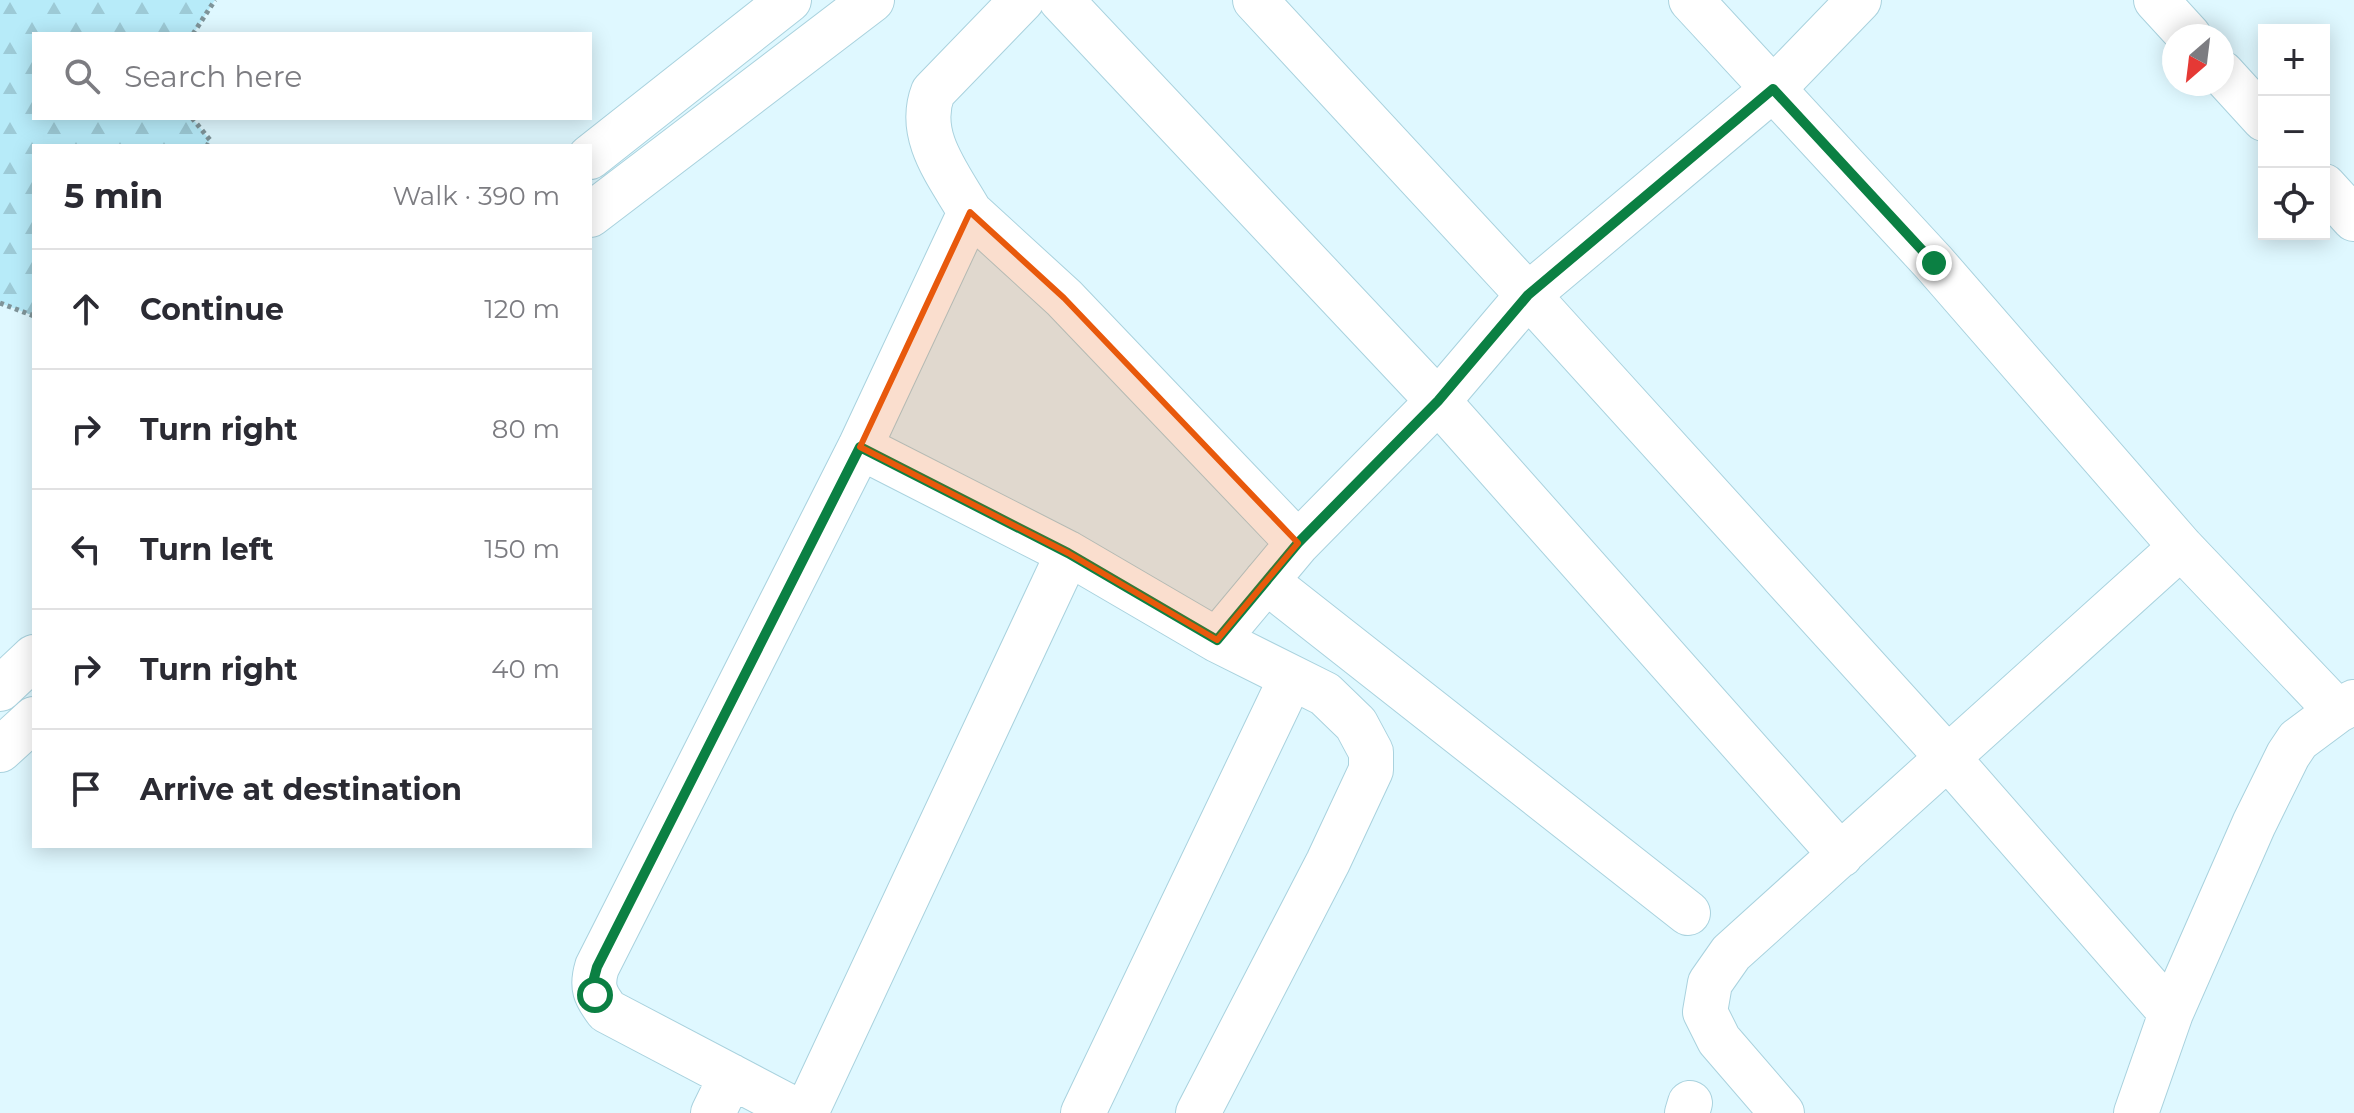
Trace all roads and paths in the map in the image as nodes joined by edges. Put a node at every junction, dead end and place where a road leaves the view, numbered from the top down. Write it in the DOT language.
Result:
graph roads {
  1 [pos="215,0"];
  2 [pos="789,0"];
  3 [pos="872,0"];
  4 [pos="1022,0"];
  5 [pos="1061,0"];
  6 [pos="1255,0"];
  7 [pos="1691,0"];
  8 [pos="1859,0"];
  9 [pos="2156,0"];
  10 [pos="2178,24"];
  11 [pos="194,32"];
  12 [pos="2234,86"];
  13 [pos="1773,89"];
  14 [pos="2258,112"];
  15 [pos="194,120"];
  16 [pos="208,144"];
  17 [pos="592,155"];
  18 [pos="2330,193"];
  19 [pos="970,212"];
  20 [pos="592,213"];
  21 [pos="2354,219"];
  22 [pos="1528,295"];
  23 [pos="0,303"];
  24 [pos="32,315"];
  25 [pos="1438,401"];
  26 [pos="860,447"];
  27 [pos="1298,543"];
  28 [pos="2181,547"];
  29 [pos="1068,553"];
  30 [pos="1266,581"];
  31 [pos="1217,640"];
  32 [pos="32,659"];
  33 [pos="1291,678"];
  34 [pos="0,689"];
  35 [pos="2346,706"];
  36 [pos="32,721"];
  37 [pos="0,750"];
  38 [pos="1949,759"];
  39 [pos="1841,855"];
  40 [pos="1688,913"];
  41 [pos="2171,1013"];
  42 [pos="722,1095"];
  43 [pos="803,1113"];
  44 [pos="1083,1113"];
  45 [pos="1198,1113"];
  46 [pos="1782,1113"];
  47 [pos="2136,1113"];
  1 -- 11 [label="path"];
  2 -- 17 [label="street"];
  3 -- 20 [label="street"];
  4 -- 19 [label="street"];
  5 -- 25 [label="street"];
  6 -- 22 [label="street"];
  7 -- 13 [label="street"];
  8 -- 13 [label="street"];
  9 -- 10 [label="street"];
  12 -- 14 [label="street"];
  13 -- 22 [label="street"];
  13 -- 28 [label="street"];
  15 -- 16 [label="path"];
  18 -- 21 [label="street"];
  19 -- 26 [label="street"];
  19 -- 27 [label="street"];
  22 -- 25 [label="street"];
  22 -- 38 [label="street"];
  23 -- 24 [label="path"];
  25 -- 27 [label="street"];
  25 -- 39 [label="street"];
  26 -- 29 [label="street"];
  26 -- 42 [label="street"];
  27 -- 30 [label="street"];
  28 -- 35 [label="street"];
  28 -- 38 [label="street"];
  29 -- 31 [label="street"];
  29 -- 43 [label="street"];
  30 -- 31 [label="street"];
  30 -- 40 [label="street"];
  31 -- 33 [label="street"];
  32 -- 34 [label="street"];
  33 -- 44 [label="street"];
  33 -- 45 [label="street"];
  35 -- 41 [label="street"];
  36 -- 37 [label="street"];
  38 -- 39 [label="street"];
  38 -- 41 [label="street"];
  39 -- 46 [label="street"];
  41 -- 47 [label="street"];
  42 -- 43 [label="street"];
}
